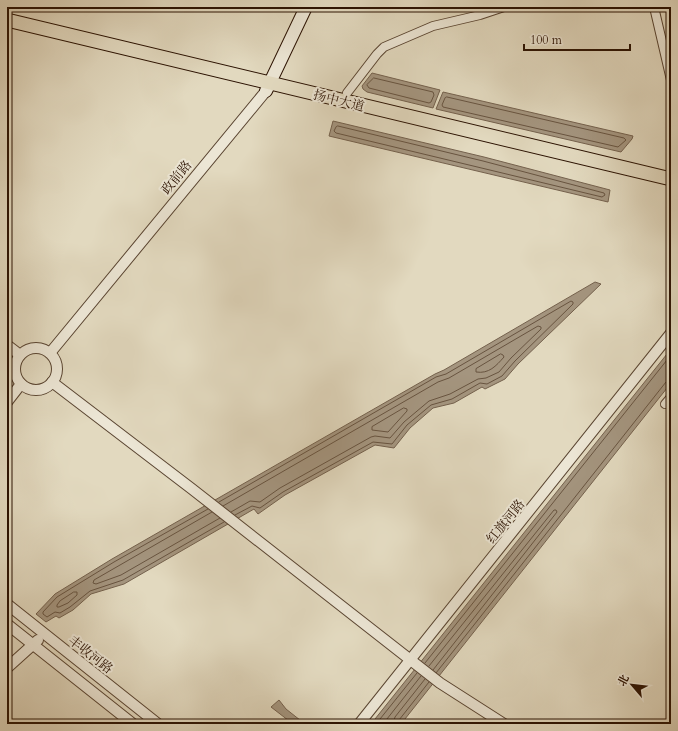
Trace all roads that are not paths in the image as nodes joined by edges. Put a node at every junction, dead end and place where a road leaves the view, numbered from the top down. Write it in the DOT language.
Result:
graph roads {
  1 [pos="306,7"];
  2 [pos="504,7"];
  3 [pos="654,7"];
  4 [pos="7,20"];
  5 [pos="7,28"];
  6 [pos="671,80"];
  7 [pos="268,87"];
  8 [pos="347,93"];
  9 [pos="671,179"];
  10 [pos="671,188"];
  11 [pos="671,333"];
  12 [pos="7,345"];
  13 [pos="50,353"];
  14 [pos="20,356"];
  15 [pos="52,382"];
  16 [pos="22,384"];
  17 [pos="671,397"];
  18 [pos="7,402"];
  19 [pos="665,404"];
  20 [pos="7,604"];
  21 [pos="7,624"];
  22 [pos="44,634"];
  23 [pos="33,644"];
  24 [pos="412,661"];
  25 [pos="7,668"];
  26 [pos="95,674"];
  27 [pos="86,686"];
  28 [pos="133,724"];
  29 [pos="158,724"];
  30 [pos="359,724"];
  31 [pos="504,724"];
  1 -- 7 [label="main road, 政前路"];
  2 -- 8 [label="street"];
  3 -- 6 [label="street"];
  4 -- 7 [label="main road, 扬中大道"];
  5 -- 7 [label="main road, 扬中大道"];
  7 -- 9 [label="main road, 扬中大道"];
  7 -- 10 [label="main road, 扬中大道"];
  7 -- 13 [label="street, 政前路"];
  11 -- 24 [label="street, 红旗河路"];
  12 -- 14 [label="street"];
  13 -- 14 [label="street"];
  13 -- 15 [label="street"];
  14 -- 16 [label="street"];
  15 -- 16 [label="street"];
  15 -- 24 [label="street"];
  16 -- 18 [label="street"];
  17 -- 19 [label="street"];
  20 -- 22 [label="street, 丰收河路"];
  21 -- 23 [label="street"];
  22 -- 23 [label="street"];
  22 -- 26 [label="street, 丰收河路"];
  23 -- 25 [label="street"];
  23 -- 27 [label="street"];
  24 -- 30 [label="street, 红旗河路"];
  24 -- 31 [label="street"];
  26 -- 27 [label="street"];
  26 -- 29 [label="street, 丰收河路"];
  27 -- 28 [label="street"];
}
